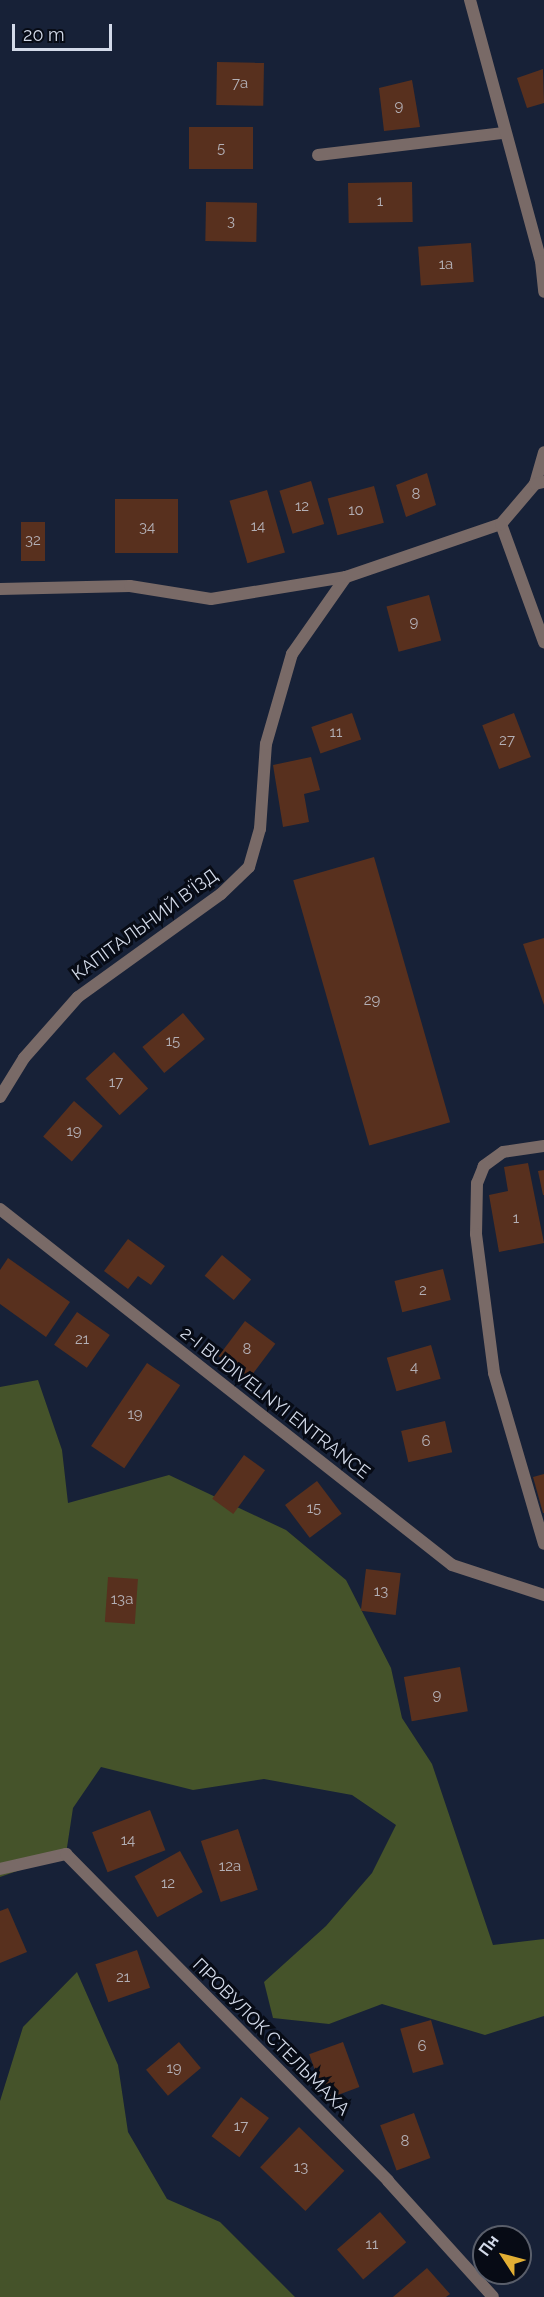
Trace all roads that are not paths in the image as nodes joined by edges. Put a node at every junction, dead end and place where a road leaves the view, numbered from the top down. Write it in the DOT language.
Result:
graph roads {
  1 [pos="471,0"];
  2 [pos="502,134"];
  3 [pos="318,155"];
  4 [pos="544,292"];
  5 [pos="544,452"];
  6 [pos="540,483"];
  7 [pos="501,524"];
  8 [pos="346,578"];
  9 [pos="0,589"];
  10 [pos="544,642"];
  11 [pos="0,1097"];
  12 [pos="544,1146"];
  13 [pos="0,1209"];
  14 [pos="544,1544"];
  15 [pos="544,1595"];
  16 [pos="0,1869"];
  17 [pos="493,2297"];
  1 -- 2 [label="street"];
  2 -- 3 [label="street"];
  2 -- 4 [label="street"];
  5 -- 6 [label="street"];
  6 -- 7 [label="street"];
  7 -- 8 [label="street"];
  7 -- 10 [label="street"];
  8 -- 9 [label="street"];
  8 -- 11 [label="street, КАПІТАЛЬНИЙ В'ЇЗД"];
  12 -- 14 [label="street"];
  13 -- 15 [label="street, 2-I BUDIVELNYI ENTRANCE"];
  16 -- 17 [label="street, ПРОВУЛОК СТЕЛЬМАХА"];
}
